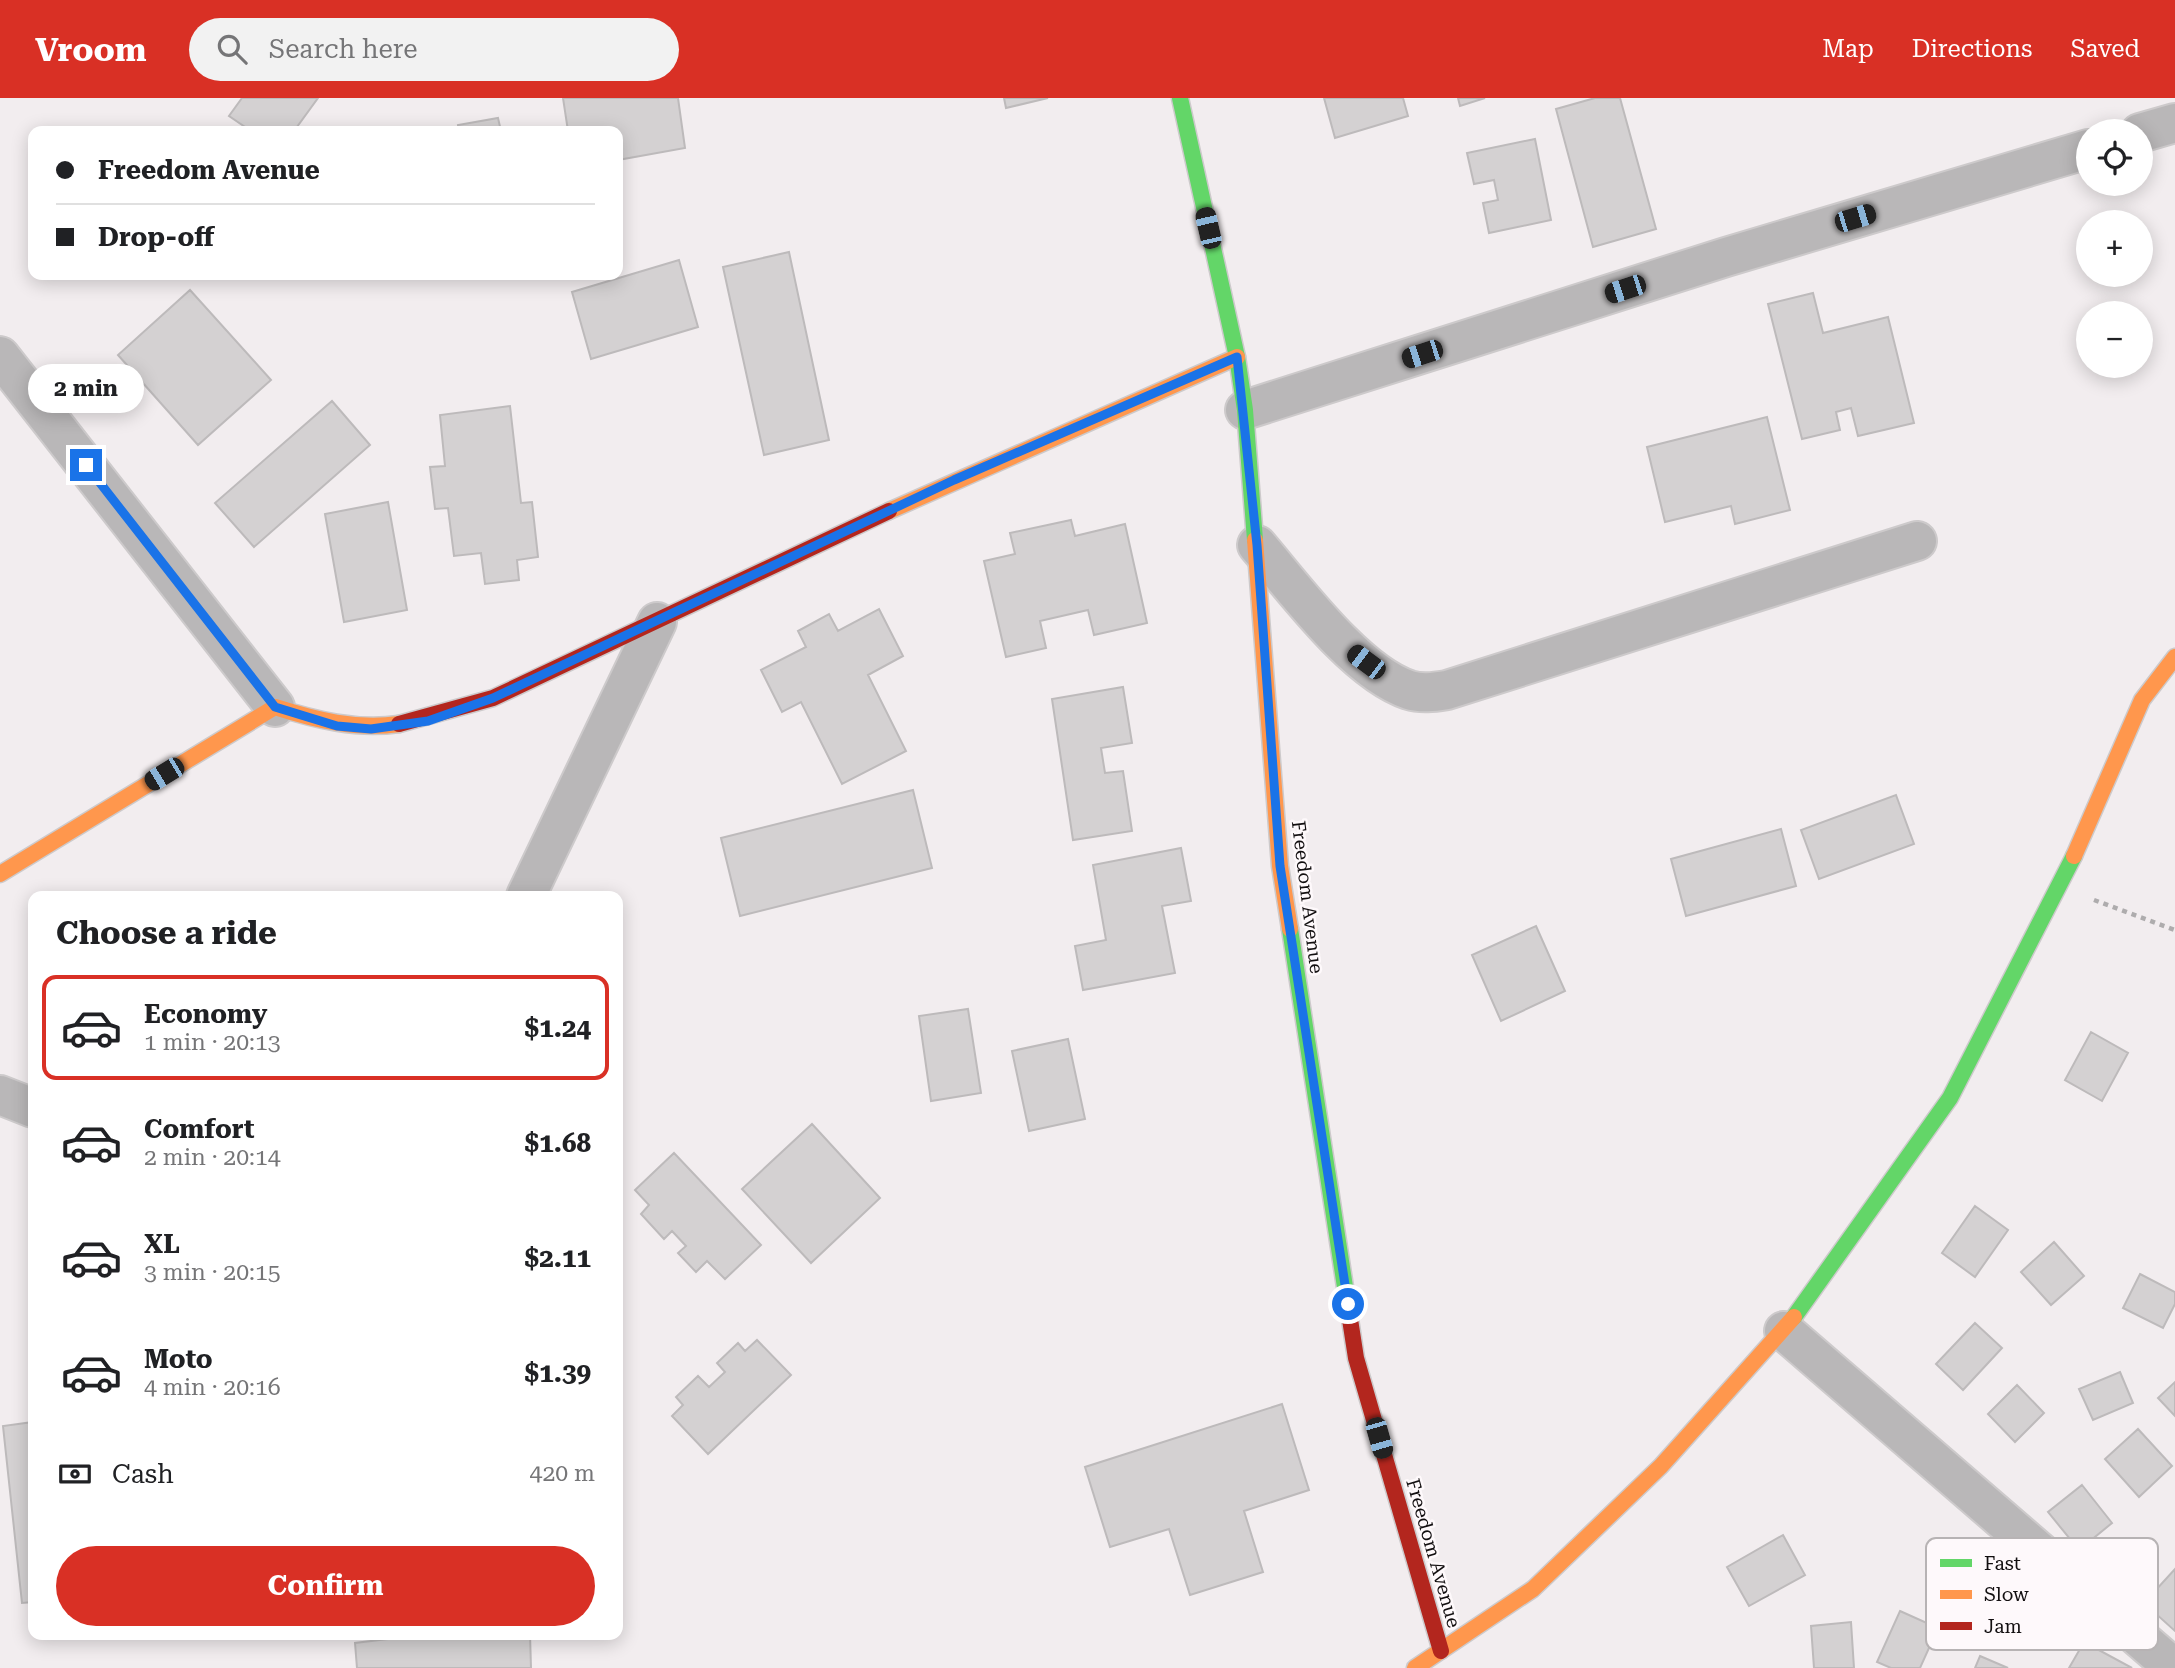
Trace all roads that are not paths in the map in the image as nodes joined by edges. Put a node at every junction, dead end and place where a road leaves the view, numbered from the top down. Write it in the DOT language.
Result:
graph roads {
  1 [pos="1180,98"];
  2 [pos="2175,123"];
  3 [pos="2153,129"];
  4 [pos="2076,153"];
  5 [pos="0,356"];
  6 [pos="1237,357"];
  7 [pos="1245,410"];
  8 [pos="1917,541"];
  9 [pos="1257,545"];
  10 [pos="657,622"];
  11 [pos="2175,657"];
  12 [pos="275,707"];
  13 [pos="0,874"];
  14 [pos="528,891"];
  15 [pos="0,1095"];
  16 [pos="28,1106"];
  17 [pos="1784,1331"];
  18 [pos="2024,1538"];
  19 [pos="2153,1650"];
  20 [pos="1441,1651"];
  21 [pos="1415,1668"];
  22 [pos="2174,1668"];
  1 -- 6 [label="street, Freedom Avenue"];
  2 -- 3 [label="street"];
  4 -- 7 [label="street"];
  5 -- 12 [label="street"];
  6 -- 7 [label="street, Freedom Avenue"];
  6 -- 10 [label="street"];
  7 -- 9 [label="street, Freedom Avenue"];
  8 -- 9 [label="street"];
  9 -- 20 [label="street, Freedom Avenue"];
  10 -- 12 [label="street"];
  10 -- 14 [label="street"];
  11 -- 17 [label="street"];
  12 -- 13 [label="street"];
  15 -- 16 [label="street"];
  17 -- 18 [label="street"];
  17 -- 20 [label="street"];
  19 -- 22 [label="street"];
  20 -- 21 [label="street"];
}
